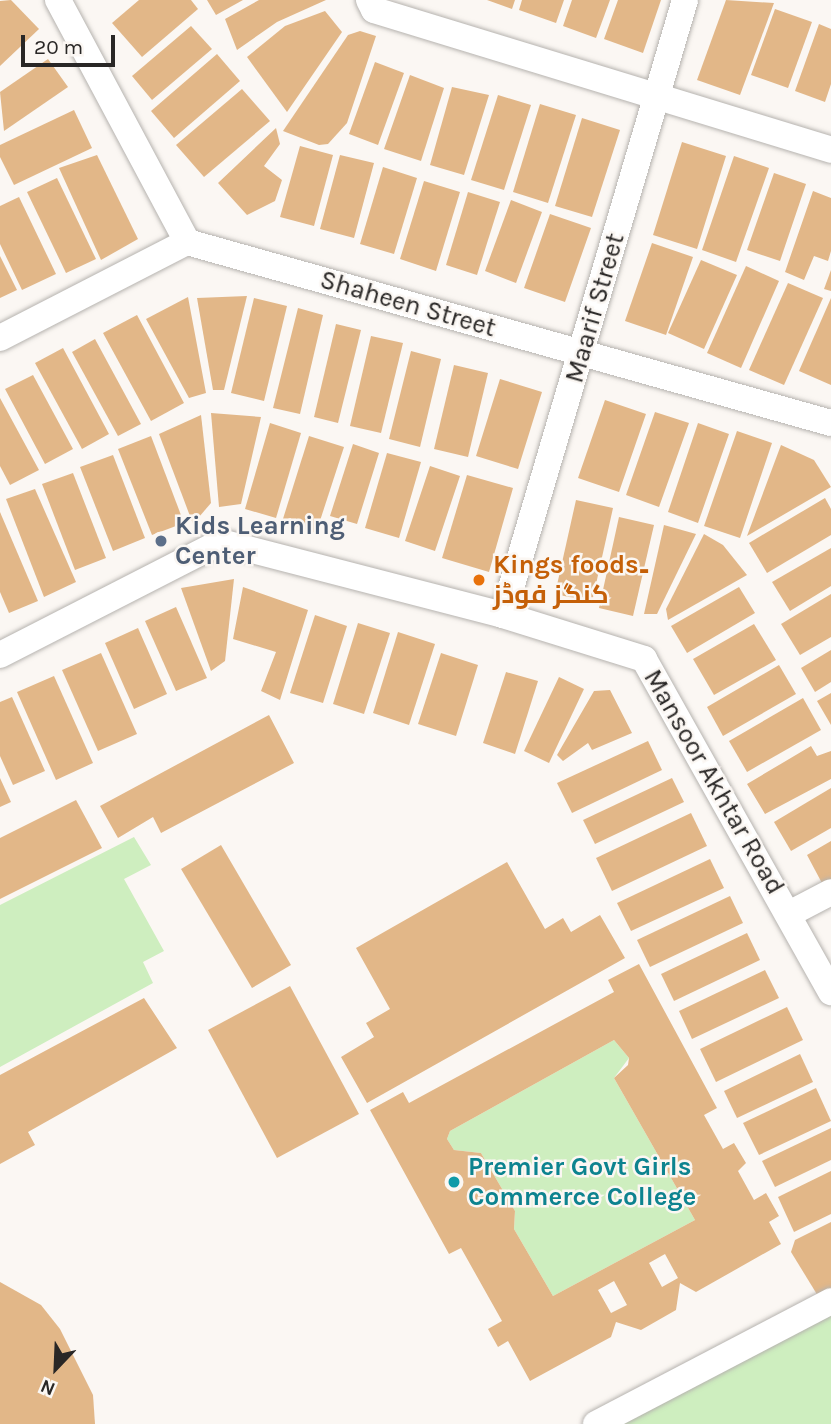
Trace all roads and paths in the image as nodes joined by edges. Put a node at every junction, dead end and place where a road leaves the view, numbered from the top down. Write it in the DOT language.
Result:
graph roads {
  1 [pos="58,0"];
  2 [pos="369,0"];
  3 [pos="685,0"];
  4 [pos="656,99"];
  5 [pos="831,150"];
  6 [pos="187,242"];
  7 [pos="0,338"];
  8 [pos="582,353"];
  9 [pos="831,423"];
  10 [pos="503,615"];
  11 [pos="0,656"];
  12 [pos="831,892"];
  13 [pos="789,914"];
  14 [pos="831,992"];
  15 [pos="831,1301"];
  16 [pos="596,1424"];
  1 -- 6 [label="street"];
  2 -- 4 [label="street"];
  3 -- 4 [label="street, Maarif Street"];
  4 -- 5 [label="street"];
  4 -- 8 [label="street, Maarif Street"];
  6 -- 7 [label="street"];
  6 -- 8 [label="street, Shaheen Street"];
  8 -- 9 [label="street, Shaheen Street"];
  8 -- 10 [label="street, Maarif Street"];
  10 -- 11 [label="street, Mansoor Akhtar Road"];
  10 -- 13 [label="street, Mansoor Akhtar Road"];
  12 -- 13 [label="street"];
  13 -- 14 [label="street, Mansoor Akhtar Road"];
  15 -- 16 [label="street"];
}
